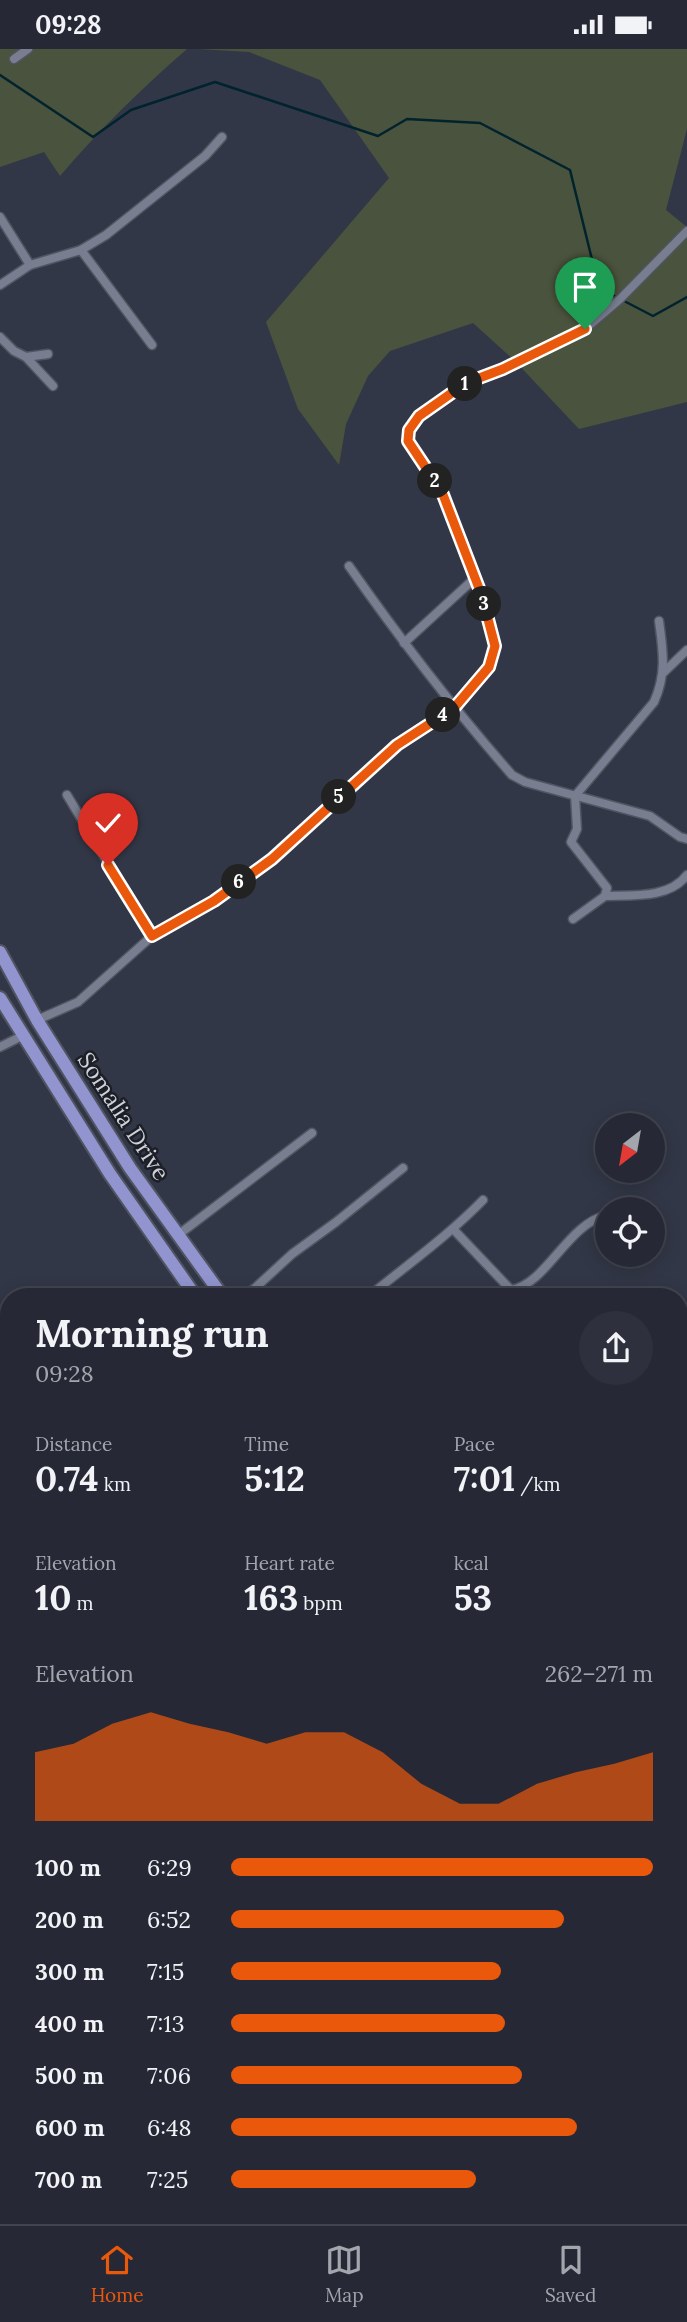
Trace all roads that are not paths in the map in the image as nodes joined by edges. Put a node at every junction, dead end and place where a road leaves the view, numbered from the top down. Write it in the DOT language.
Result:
graph roads {
  1 [pos="27,49"];
  2 [pos="14,59"];
  3 [pos="222,137"];
  4 [pos="0,216"];
  5 [pos="687,231"];
  6 [pos="81,250"];
  7 [pos="30,265"];
  8 [pos="0,285"];
  9 [pos="0,337"];
  10 [pos="152,345"];
  11 [pos="48,354"];
  12 [pos="26,357"];
  13 [pos="53,386"];
  14 [pos="349,566"];
  15 [pos="475,578"];
  16 [pos="659,621"];
  17 [pos="404,643"];
  18 [pos="687,650"];
  19 [pos="664,672"];
  20 [pos="454,708"];
  21 [pos="67,795"];
  22 [pos="575,796"];
  23 [pos="687,839"];
  24 [pos="687,875"];
  25 [pos="605,896"];
  26 [pos="573,919"];
  27 [pos="152,936"];
  28 [pos="0,952"];
  29 [pos="0,998"];
  30 [pos="37,1020"];
  31 [pos="22,1036"];
  32 [pos="0,1047"];
  33 [pos="312,1133"];
  34 [pos="403,1168"];
  35 [pos="483,1201"];
  36 [pos="595,1219"];
  37 [pos="454,1230"];
  38 [pos="178,1235"];
  39 [pos="381,1287"];
  40 [pos="190,1288"];
  41 [pos="216,1288"];
  42 [pos="255,1288"];
  43 [pos="508,1288"];
  44 [pos="519,1288"];
  1 -- 2 [label="street"];
  3 -- 6 [label="street"];
  4 -- 7 [label="street"];
  5 -- 15 [label="street"];
  6 -- 7 [label="street"];
  6 -- 10 [label="street"];
  7 -- 8 [label="street"];
  9 -- 12 [label="street"];
  11 -- 12 [label="street"];
  12 -- 13 [label="street"];
  14 -- 17 [label="street"];
  15 -- 17 [label="street"];
  15 -- 20 [label="street"];
  16 -- 19 [label="street"];
  17 -- 20 [label="street"];
  18 -- 19 [label="street"];
  19 -- 22 [label="street"];
  20 -- 22 [label="street"];
  20 -- 27 [label="street"];
  21 -- 27 [label="street"];
  22 -- 23 [label="street"];
  22 -- 25 [label="street"];
  24 -- 25 [label="street"];
  25 -- 26 [label="street"];
  27 -- 30 [label="street"];
  28 -- 30 [label="main road, Somalia Drive"];
  29 -- 31 [label="main road, Somalia Drive"];
  30 -- 38 [label="main road, Somalia Drive"];
  31 -- 32 [label="street"];
  31 -- 40 [label="main road, Somalia Drive"];
  33 -- 38 [label="street"];
  34 -- 42 [label="street"];
  35 -- 37 [label="street"];
  36 -- 44 [label="street"];
  37 -- 39 [label="street"];
  37 -- 43 [label="street"];
  38 -- 41 [label="main road, Somalia Drive"];
}
